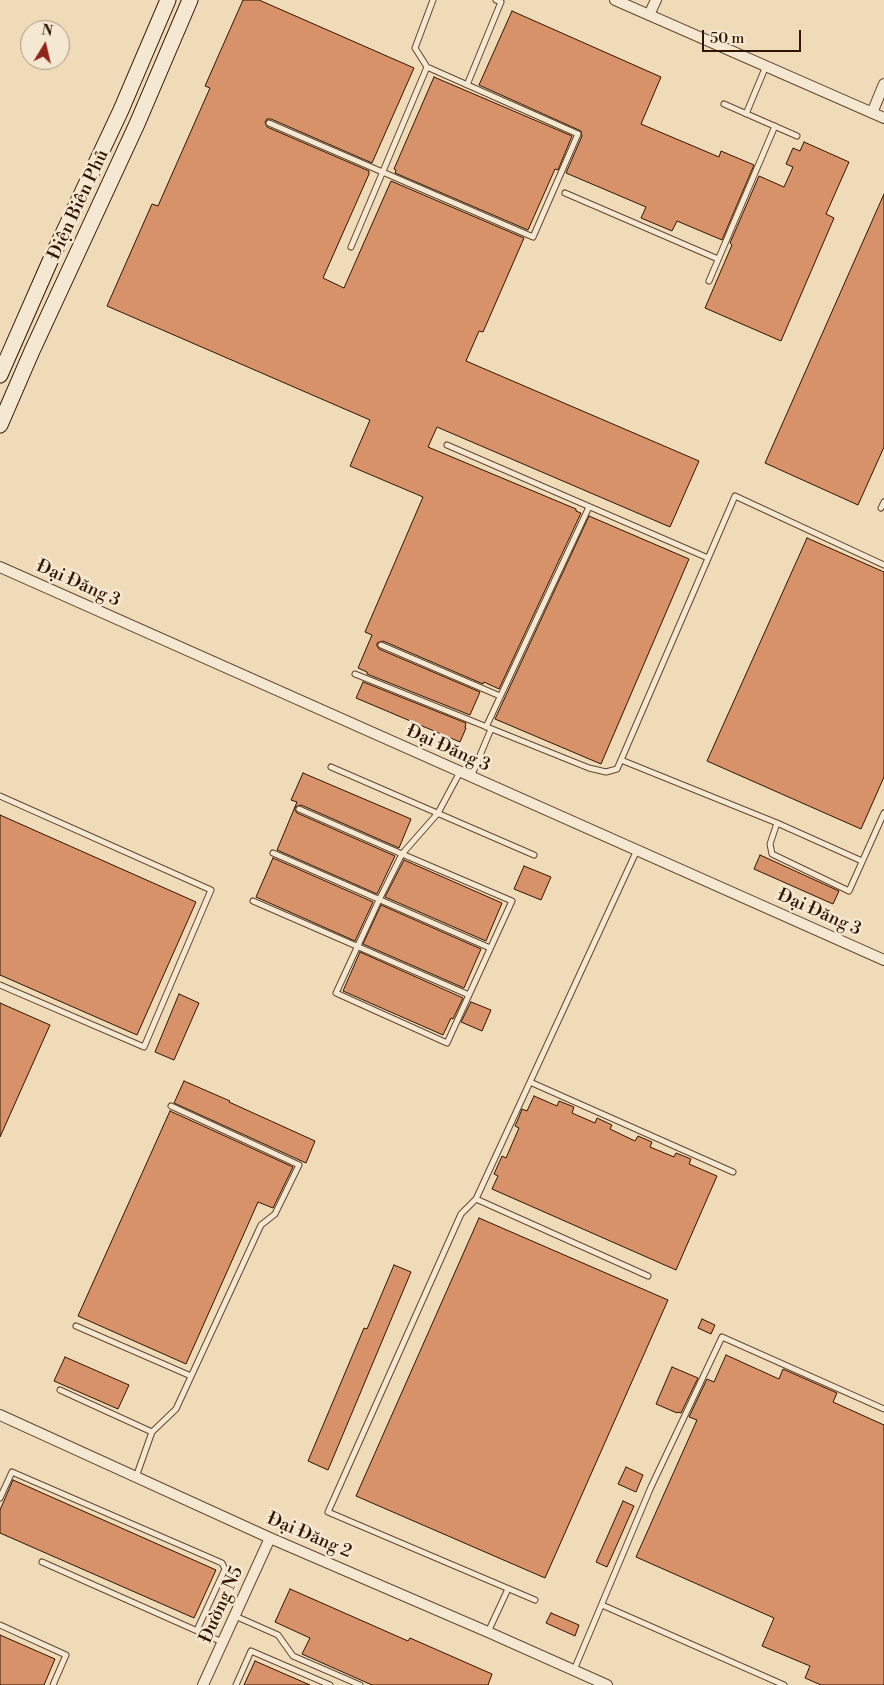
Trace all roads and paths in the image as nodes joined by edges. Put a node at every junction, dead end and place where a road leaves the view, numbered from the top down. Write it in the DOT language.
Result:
graph roads {
  1 [pos="168,0"];
  2 [pos="190,0"];
  3 [pos="433,0"];
  4 [pos="496,0"];
  5 [pos="614,0"];
  6 [pos="656,0"];
  7 [pos="649,16"];
  8 [pos="766,66"];
  9 [pos="427,67"];
  10 [pos="884,84"];
  11 [pos="468,85"];
  12 [pos="724,104"];
  13 [pos="872,113"];
  14 [pos="746,114"];
  15 [pos="884,118"];
  16 [pos="269,123"];
  17 [pos="775,126"];
  18 [pos="797,136"];
  19 [pos="383,173"];
  20 [pos="565,193"];
  21 [pos="351,247"];
  22 [pos="718,259"];
  23 [pos="708,281"];
  24 [pos="0,375"];
  25 [pos="0,425"];
  26 [pos="447,445"];
  27 [pos="884,502"];
  28 [pos="589,507"];
  29 [pos="881,508"];
  30 [pos="708,558"];
  31 [pos="884,565"];
  32 [pos="0,567"];
  33 [pos="381,645"];
  34 [pos="354,674"];
  35 [pos="500,696"];
  36 [pos="489,728"];
  37 [pos="621,760"];
  38 [pos="330,767"];
  39 [pos="460,772"];
  40 [pos="471,777"];
  41 [pos="0,796"];
  42 [pos="298,809"];
  43 [pos="884,812"];
  44 [pos="438,814"];
  45 [pos="777,823"];
  46 [pos="636,850"];
  47 [pos="273,853"];
  48 [pos="402,854"];
  49 [pos="534,854"];
  50 [pos="862,861"];
  51 [pos="379,900"];
  52 [pos="253,901"];
  53 [pos="357,946"];
  54 [pos="490,948"];
  55 [pos="884,960"];
  56 [pos="0,985"];
  57 [pos="469,996"];
  58 [pos="530,1082"];
  59 [pos="171,1106"];
  60 [pos="733,1172"];
  61 [pos="476,1198"];
  62 [pos="648,1276"];
  63 [pos="76,1326"];
  64 [pos="191,1376"];
  65 [pos="60,1390"];
  66 [pos="884,1409"];
  67 [pos="0,1415"];
  68 [pos="152,1432"];
  69 [pos="136,1477"];
  70 [pos="0,1498"];
  71 [pos="270,1538"];
  72 [pos="42,1562"];
  73 [pos="508,1589"];
  74 [pos="536,1600"];
  75 [pos="602,1605"];
  76 [pos="234,1616"];
  77 [pos="0,1625"];
  78 [pos="197,1630"];
  79 [pos="488,1632"];
  80 [pos="223,1642"];
  81 [pos="574,1670"];
  82 [pos="53,1685"];
  83 [pos="203,1685"];
  84 [pos="236,1685"];
  85 [pos="330,1685"];
  86 [pos="360,1685"];
  87 [pos="606,1685"];
  88 [pos="784,1685"];
  1 -- 24 [label="main road, Điện Biên Phủ"];
  2 -- 25 [label="main road, Điện Biên Phủ"];
  3 -- 9 [label="lane"];
  4 -- 11 [label="lane"];
  5 -- 7 [label="street"];
  6 -- 7 [label="street"];
  7 -- 8 [label="street"];
  8 -- 13 [label="street"];
  8 -- 14 [label="lane"];
  9 -- 11 [label="lane"];
  9 -- 19 [label="lane"];
  10 -- 13 [label="street"];
  11 -- 19 [label="lane"];
  12 -- 14 [label="lane"];
  13 -- 15 [label="street"];
  14 -- 17 [label="lane"];
  16 -- 19 [label="lane"];
  17 -- 18 [label="lane"];
  17 -- 22 [label="lane"];
  19 -- 21 [label="lane"];
  20 -- 22 [label="lane"];
  22 -- 23 [label="lane"];
  26 -- 28 [label="lane"];
  27 -- 29 [label="lane"];
  28 -- 30 [label="lane"];
  28 -- 35 [label="lane"];
  30 -- 31 [label="lane"];
  30 -- 37 [label="lane"];
  32 -- 39 [label="street, Đại Đăng 3"];
  33 -- 35 [label="lane"];
  34 -- 36 [label="lane"];
  35 -- 36 [label="lane"];
  36 -- 37 [label="lane"];
  36 -- 40 [label="lane"];
  37 -- 45 [label="lane"];
  38 -- 44 [label="lane"];
  39 -- 40 [label="street, Đại Đăng 3"];
  39 -- 44 [label="lane"];
  40 -- 46 [label="street, Đại Đăng 3"];
  41 -- 56 [label="lane"];
  42 -- 48 [label="lane"];
  43 -- 50 [label="lane"];
  44 -- 48 [label="lane"];
  44 -- 49 [label="lane"];
  45 -- 50 [label="lane"];
  45 -- 50 [label="lane"];
  46 -- 55 [label="street, Đại Đăng 3"];
  46 -- 58 [label="lane"];
  47 -- 51 [label="lane"];
  48 -- 51 [label="lane"];
  48 -- 54 [label="lane"];
  51 -- 53 [label="lane"];
  51 -- 54 [label="lane"];
  52 -- 53 [label="lane"];
  53 -- 57 [label="lane"];
  53 -- 57 [label="lane"];
  54 -- 57 [label="lane"];
  58 -- 60 [label="lane"];
  58 -- 61 [label="lane"];
  59 -- 64 [label="lane"];
  61 -- 62 [label="lane"];
  61 -- 73 [label="lane"];
  63 -- 64 [label="lane"];
  64 -- 68 [label="lane"];
  65 -- 68 [label="lane"];
  66 -- 75 [label="lane"];
  67 -- 69 [label="street, Đại Đăng 2"];
  68 -- 69 [label="lane"];
  69 -- 71 [label="street, Đại Đăng 2"];
  70 -- 78 [label="lane"];
  71 -- 76 [label="street, Đường N5"];
  71 -- 79 [label="street, Đại Đăng 2"];
  72 -- 78 [label="lane"];
  73 -- 74 [label="lane"];
  73 -- 79 [label="lane"];
  75 -- 81 [label="lane"];
  75 -- 88 [label="lane"];
  76 -- 80 [label="street, Đường N5"];
  76 -- 86 [label="lane"];
  77 -- 82 [label="lane"];
  78 -- 80 [label="lane"];
  79 -- 81 [label="street, Đại Đăng 2"];
  80 -- 83 [label="street, Đường N5"];
  81 -- 87 [label="street, Đại Đăng 2"];
  84 -- 85 [label="lane"];
}
